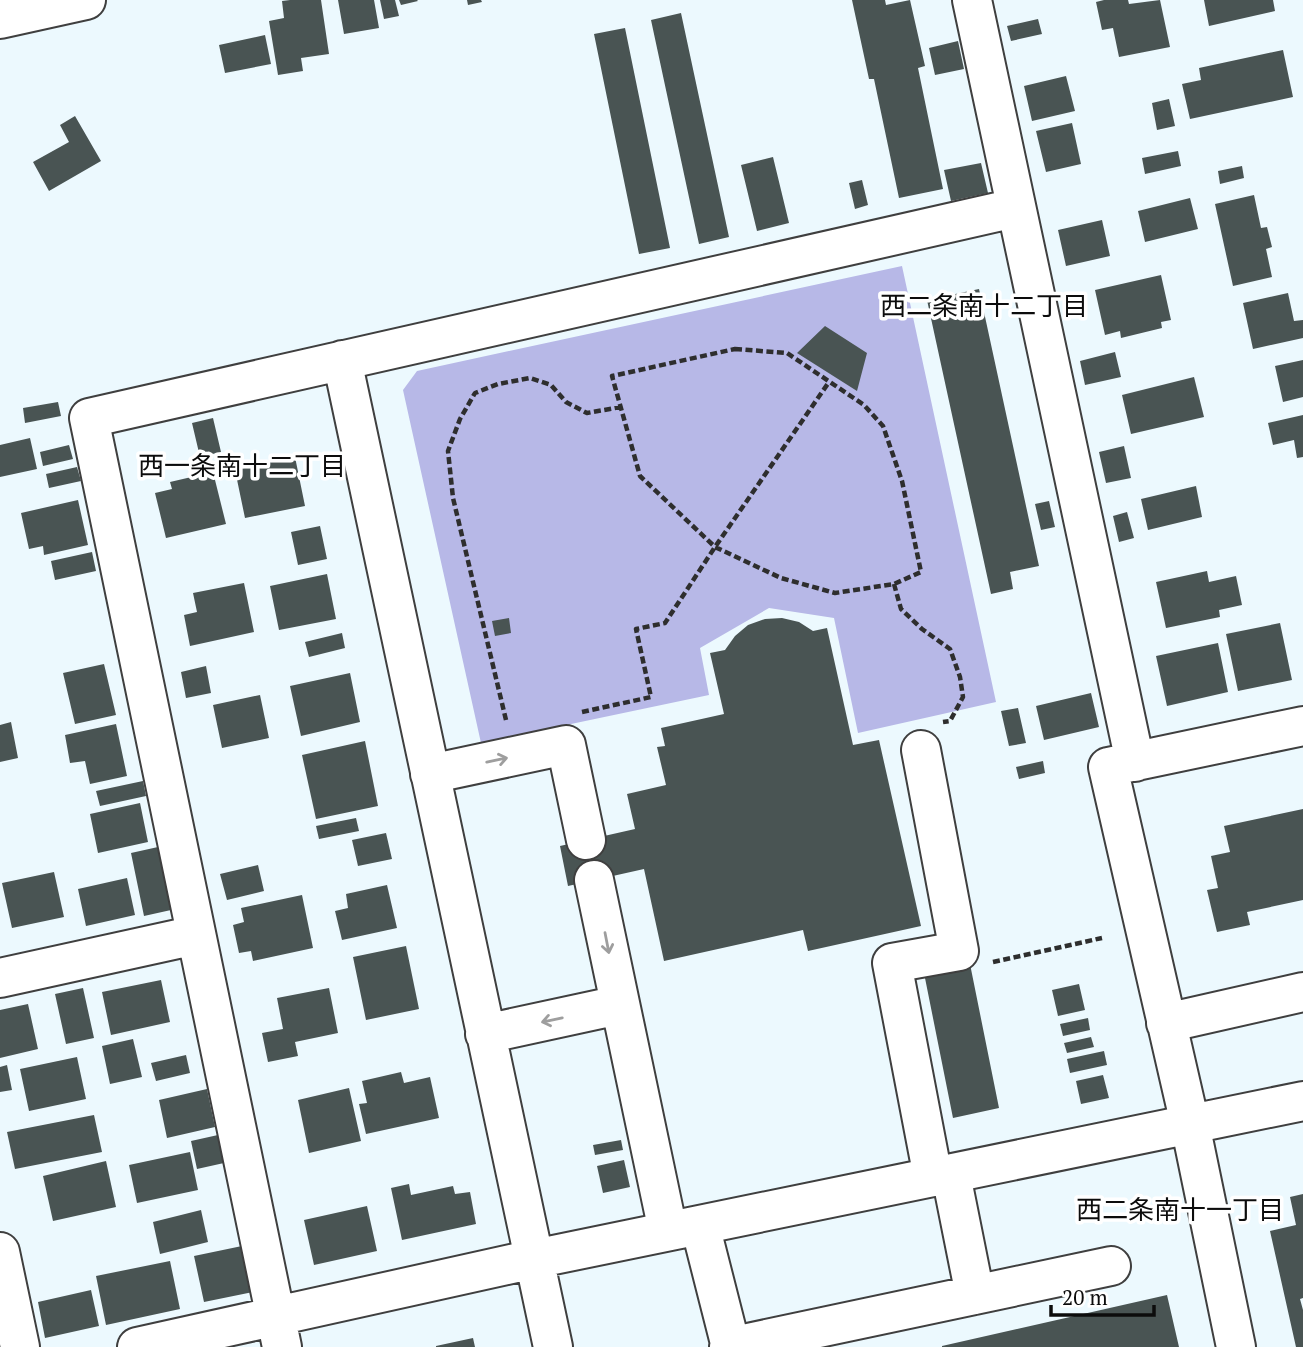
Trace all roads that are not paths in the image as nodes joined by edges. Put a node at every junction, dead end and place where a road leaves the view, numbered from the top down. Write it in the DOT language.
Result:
graph roads {
  1 [pos="86,0"];
  2 [pos="972,0"];
  3 [pos="0,19"];
  4 [pos="1015,208"];
  5 [pos="342,360"];
  6 [pos="1303,726"];
  7 [pos="921,750"];
  8 [pos="1135,762"];
  9 [pos="430,774"];
  10 [pos="586,840"];
  11 [pos="594,880"];
  12 [pos="196,935"];
  13 [pos="0,978"];
  14 [pos="1303,992"];
  15 [pos="619,1005"];
  16 [pos="1166,1023"];
  17 [pos="485,1034"];
  18 [pos="1303,1101"];
  19 [pos="1189,1124"];
  20 [pos="942,1176"];
  21 [pos="684,1228"];
  22 [pos="0,1252"];
  23 [pos="534,1259"];
  24 [pos="1111,1266"];
  25 [pos="975,1295"];
  26 [pos="279,1331"];
  27 [pos="20,1347"];
  28 [pos="137,1347"];
  29 [pos="553,1347"];
  30 [pos="730,1347"];
  31 [pos="1236,1347"];
  1 -- 3 [label="street"];
  2 -- 4 [label="street"];
  4 -- 5 [label="street"];
  4 -- 8 [label="street"];
  5 -- 9 [label="street"];
  5 -- 12 [label="street"];
  6 -- 8 [label="street"];
  7 -- 20 [label="street"];
  8 -- 16 [label="street"];
  9 -- 10 [label="street, one-way"];
  9 -- 17 [label="street"];
  11 -- 15 [label="street, one-way"];
  12 -- 13 [label="street"];
  12 -- 26 [label="street"];
  14 -- 16 [label="street"];
  15 -- 17 [label="street, one-way"];
  15 -- 21 [label="street"];
  16 -- 19 [label="street"];
  17 -- 23 [label="street"];
  18 -- 19 [label="street"];
  19 -- 20 [label="street"];
  19 -- 31 [label="street"];
  20 -- 21 [label="street"];
  20 -- 25 [label="street"];
  21 -- 23 [label="street"];
  21 -- 30 [label="street"];
  22 -- 27 [label="street"];
  23 -- 26 [label="street"];
  23 -- 29 [label="street"];
  24 -- 25 [label="street"];
  25 -- 30 [label="street"];
  26 -- 28 [label="street"];
}
